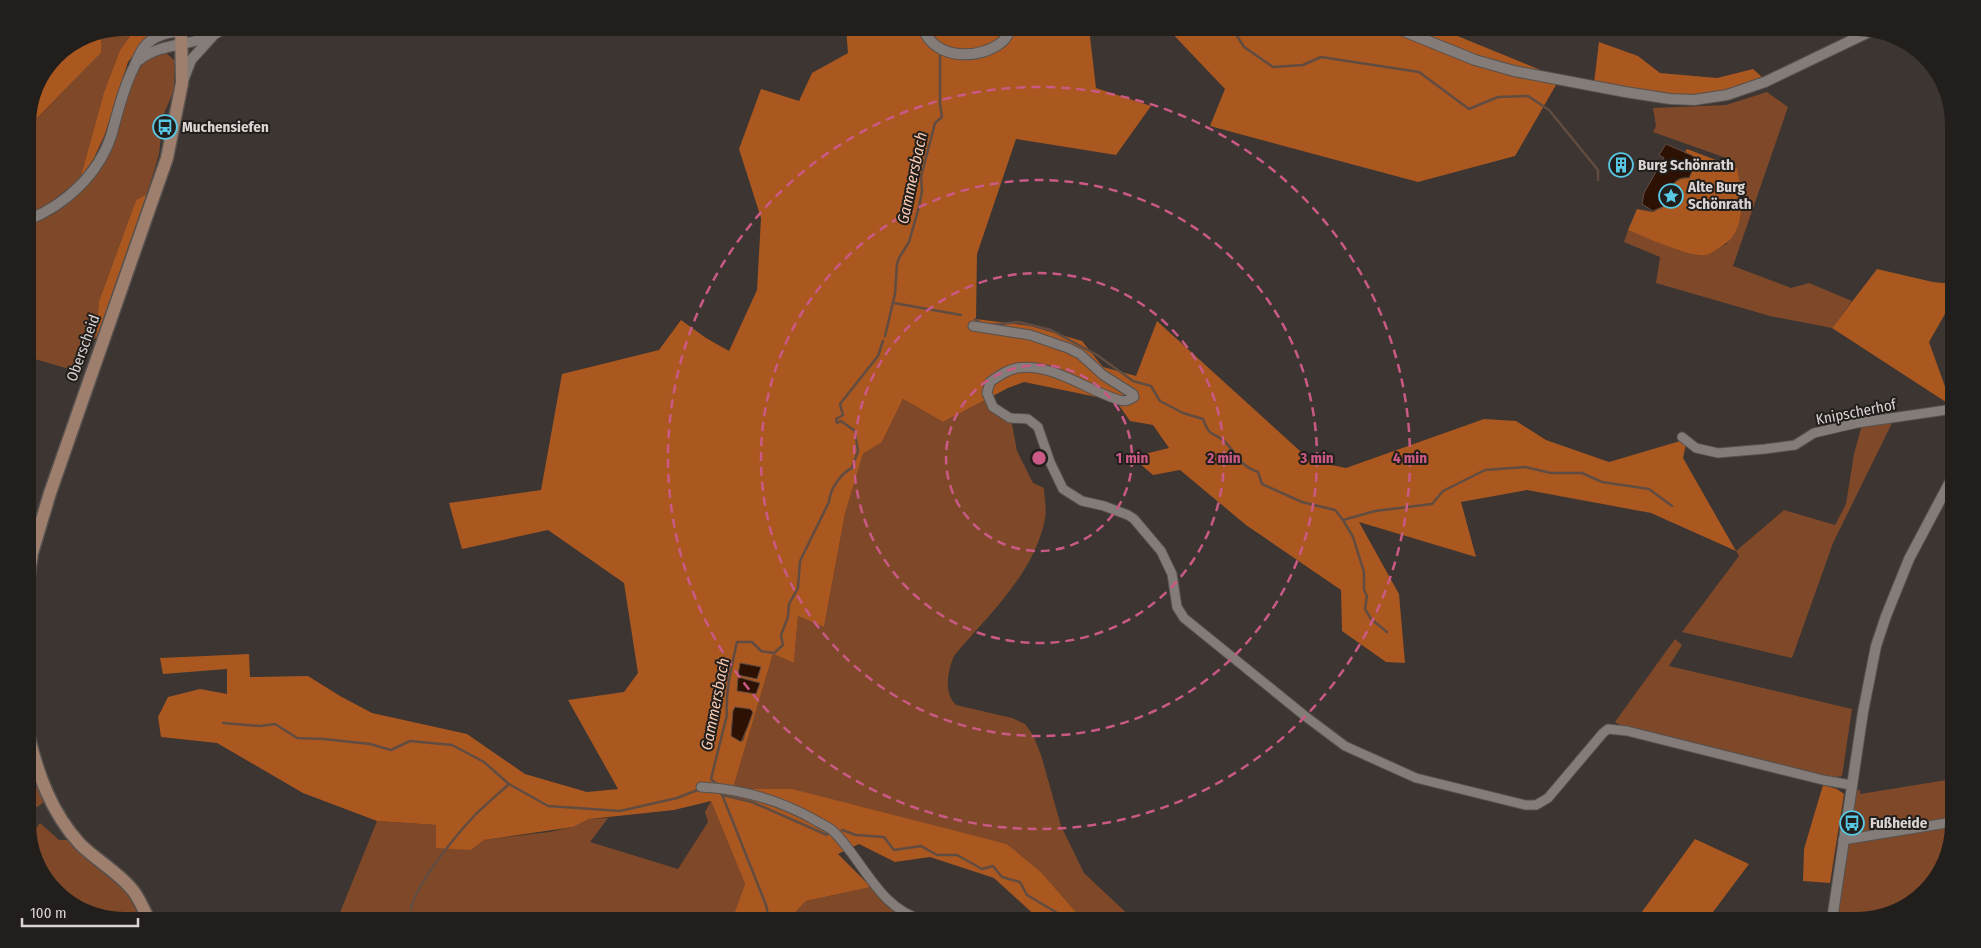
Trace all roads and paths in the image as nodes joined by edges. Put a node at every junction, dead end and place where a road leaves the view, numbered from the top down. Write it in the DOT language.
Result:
graph roads {
  1 [pos="168,36"];
  2 [pos="179,36"];
  3 [pos="182,36"];
  4 [pos="214,36"];
  5 [pos="928,36"];
  6 [pos="1007,36"];
  7 [pos="1416,36"];
  8 [pos="1860,36"];
  9 [pos="154,38"];
  10 [pos="136,62"];
  11 [pos="182,83"];
  12 [pos="36,217"];
  13 [pos="973,326"];
  14 [pos="1945,410"];
  15 [pos="1682,437"];
  16 [pos="1945,491"];
  17 [pos="36,540"];
  18 [pos="36,766"];
  19 [pos="1851,785"];
  20 [pos="701,787"];
  21 [pos="1945,823"];
  22 [pos="1843,840"];
  23 [pos="145,912"];
  24 [pos="906,912"];
  25 [pos="1833,912"];
  1 -- 9 [label="street"];
  2 -- 10 [label="street"];
  3 -- 11 [label="main road, Oberscheid"];
  4 -- 11 [label="street"];
  5 -- 6 [label="street"];
  7 -- 8 [label="street"];
  9 -- 10 [label="street"];
  10 -- 12 [label="street"];
  11 -- 17 [label="main road, Oberscheid"];
  13 -- 19 [label="street"];
  14 -- 15 [label="street, Knipscherhof"];
  16 -- 19 [label="street"];
  18 -- 23 [label="main road"];
  19 -- 22 [label="street"];
  20 -- 24 [label="street"];
  21 -- 22 [label="street"];
  22 -- 25 [label="street"];
}
